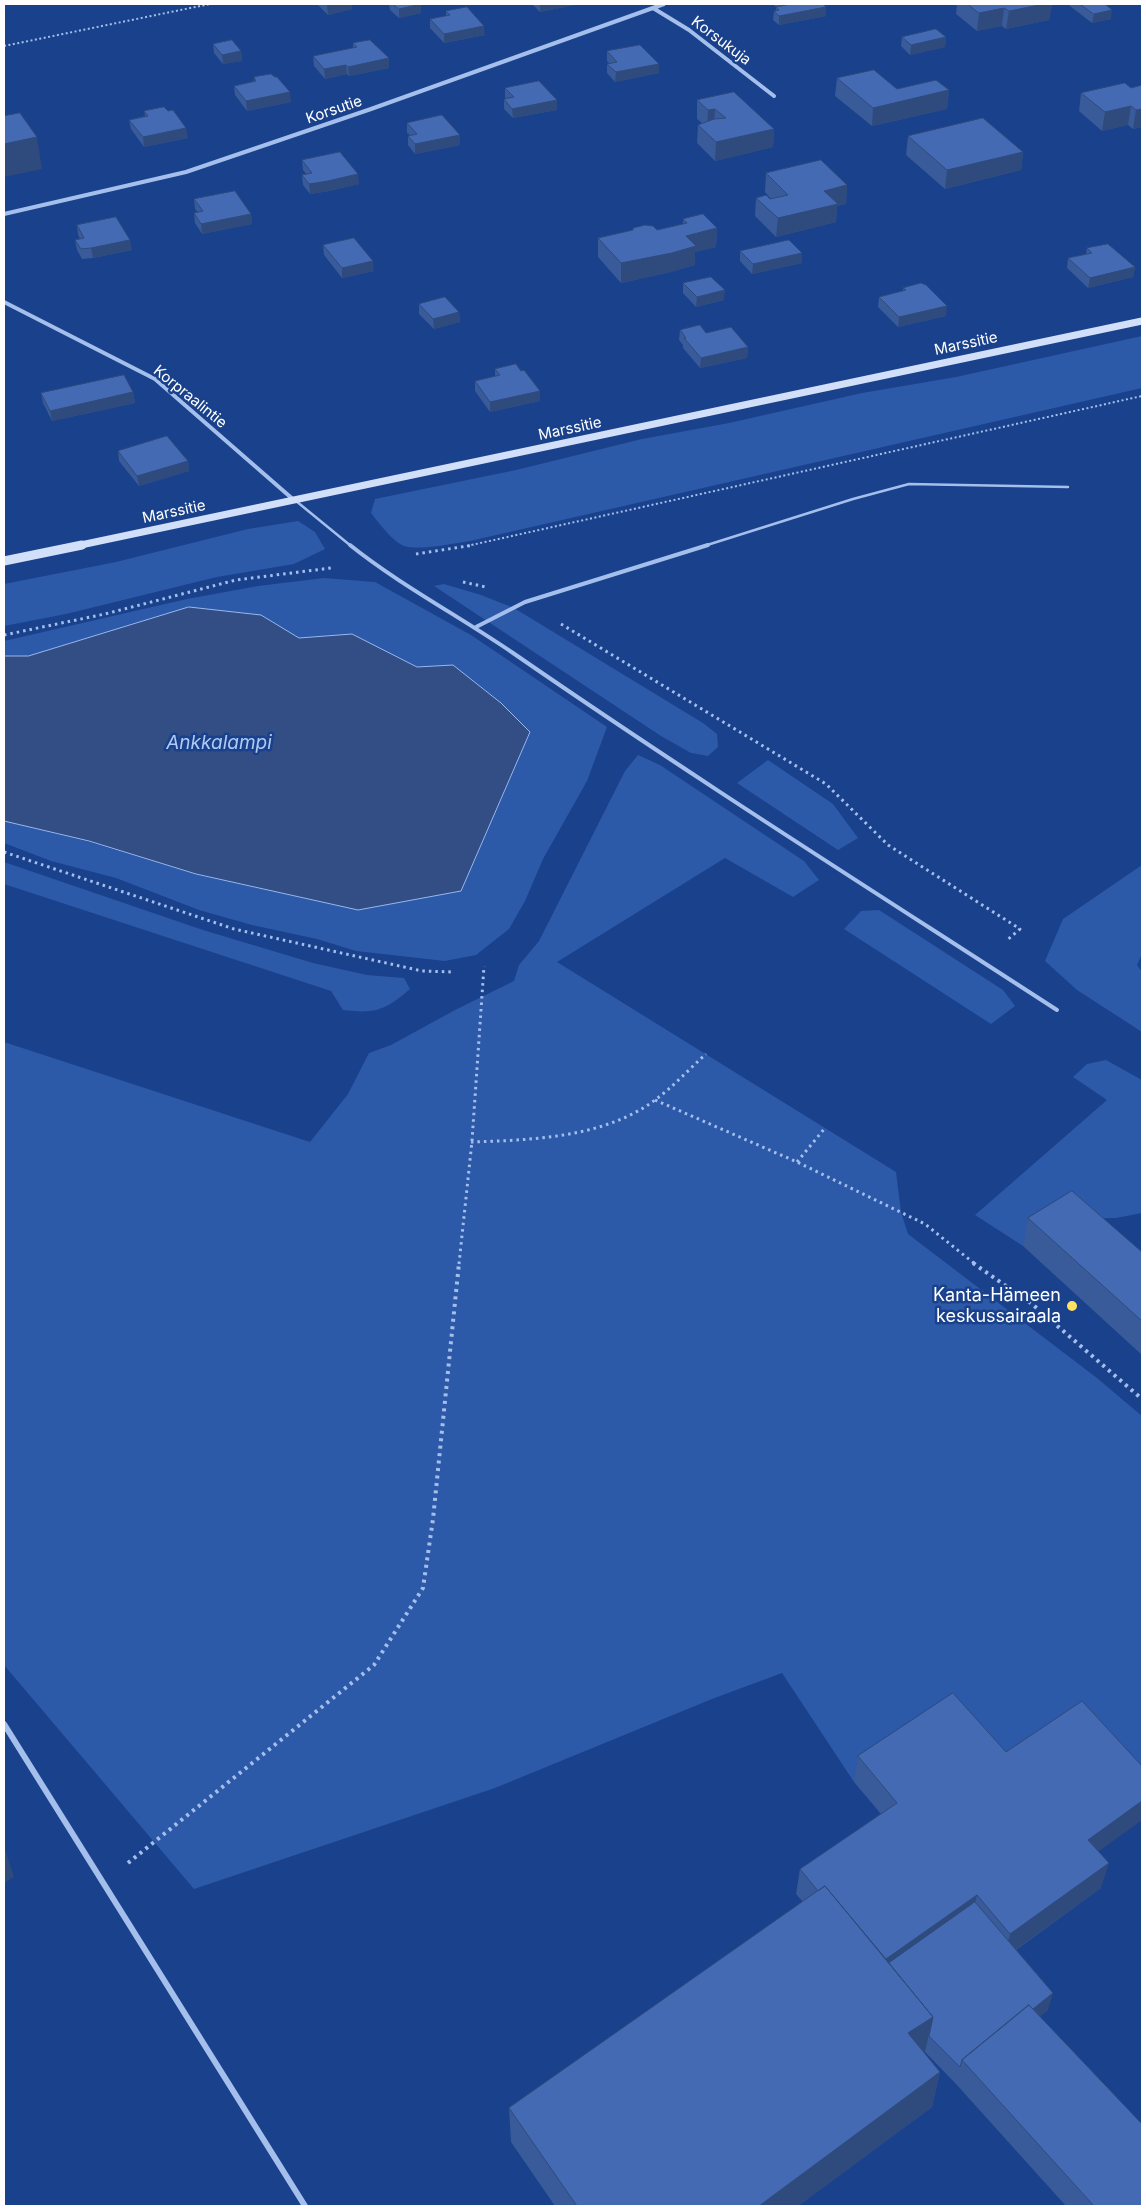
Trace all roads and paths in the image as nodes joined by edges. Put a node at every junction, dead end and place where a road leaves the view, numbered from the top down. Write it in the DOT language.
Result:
graph roads {
  1 [pos="210,4"];
  2 [pos="664,4"];
  3 [pos="653,8"];
  4 [pos="4,46"];
  5 [pos="774,96"];
  6 [pos="4,214"];
  7 [pos="4,302"];
  8 [pos="1142,321"];
  9 [pos="1142,396"];
  10 [pos="1068,487"];
  11 [pos="296,501"];
  12 [pos="370,561"];
  13 [pos="4,562"];
  14 [pos="454,580"];
  15 [pos="524,602"];
  16 [pos="476,627"];
  17 [pos="4,635"];
  18 [pos="4,852"];
  19 [pos="984,963"];
  20 [pos="484,966"];
  21 [pos="454,972"];
  22 [pos="1057,1010"];
  23 [pos="706,1054"];
  24 [pos="655,1100"];
  25 [pos="825,1128"];
  26 [pos="471,1142"];
  27 [pos="797,1162"];
  28 [pos="1142,1399"];
  29 [pos="4,1724"];
  30 [pos="104,1882"];
  31 [pos="305,2206"];
  1 -- 4 [label="path"];
  2 -- 3 [label="street, Korsutie"];
  3 -- 5 [label="street, Korsukuja"];
  3 -- 6 [label="street, Korsutie"];
  7 -- 11 [label="street, Korpraalintie"];
  8 -- 11 [label="main road, Marssitie"];
  9 -- 12 [label="path"];
  10 -- 15 [label="lane"];
  11 -- 12 [label="lane"];
  11 -- 13 [label="main road, Marssitie"];
  12 -- 16 [label="lane"];
  12 -- 17 [label="path"];
  14 -- 15 [label="path"];
  15 -- 16 [label="lane"];
  15 -- 19 [label="path"];
  16 -- 19 [label="lane"];
  18 -- 21 [label="path"];
  19 -- 22 [label="lane"];
  20 -- 26 [label="path"];
  23 -- 24 [label="path"];
  24 -- 26 [label="path"];
  24 -- 27 [label="path"];
  25 -- 27 [label="path"];
  26 -- 30 [label="path"];
  27 -- 28 [label="path"];
  29 -- 30 [label="street"];
  30 -- 31 [label="street"];
}
